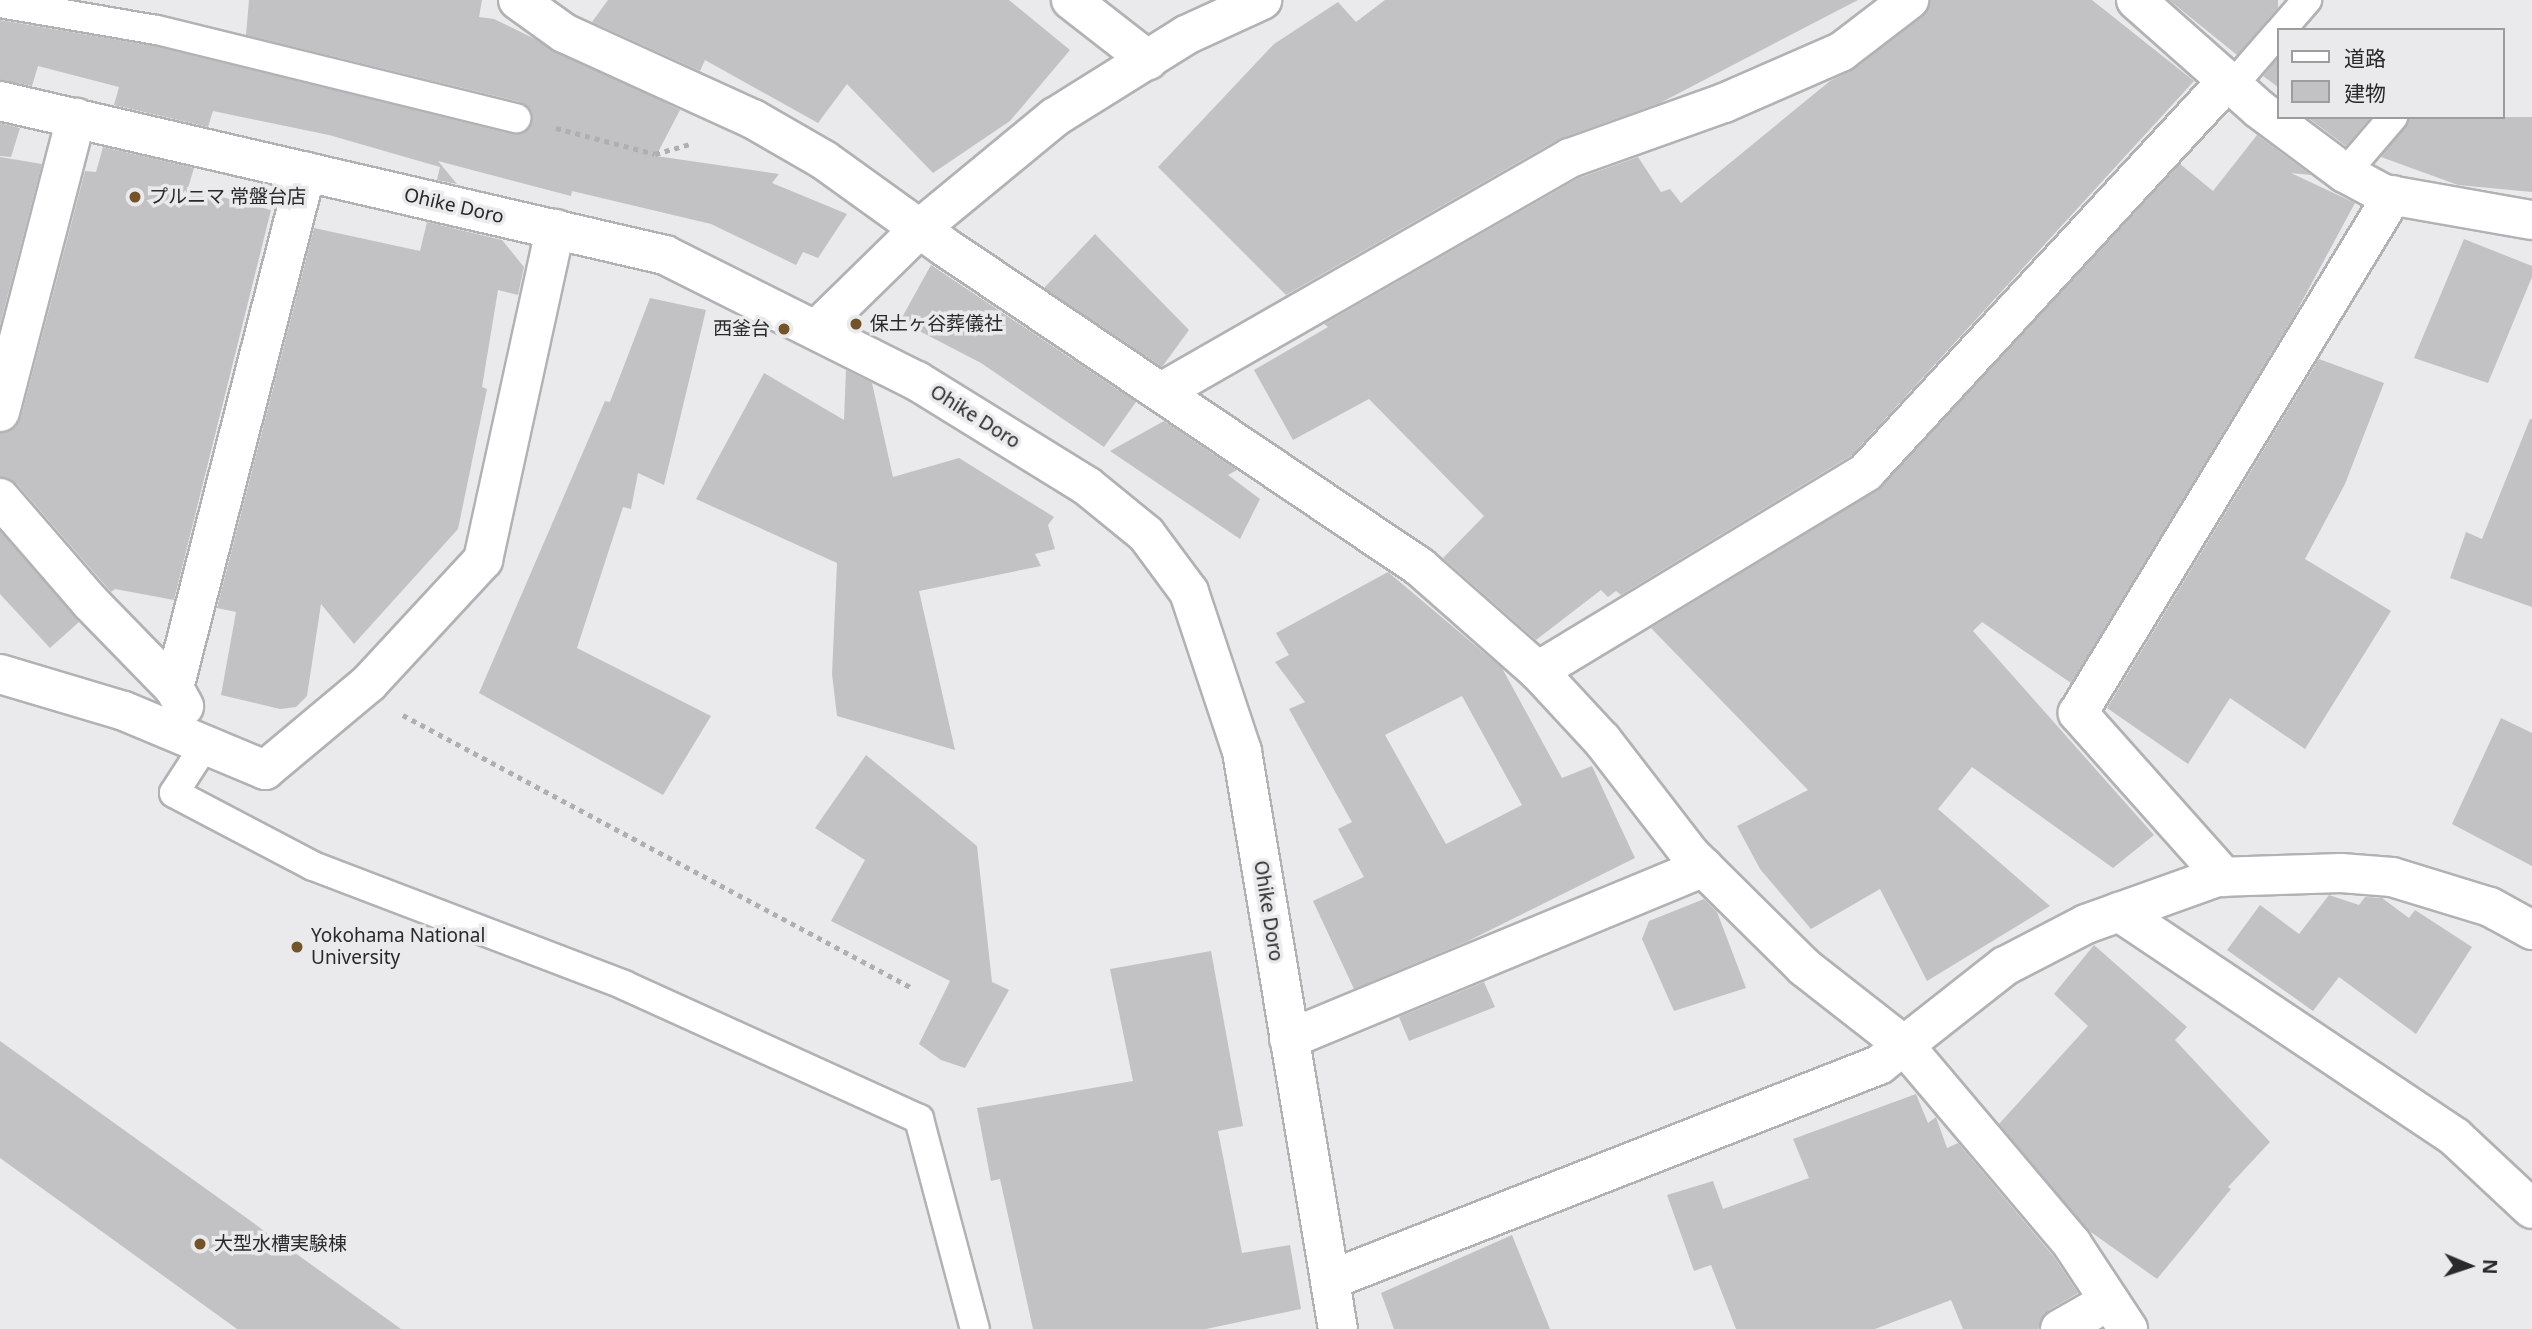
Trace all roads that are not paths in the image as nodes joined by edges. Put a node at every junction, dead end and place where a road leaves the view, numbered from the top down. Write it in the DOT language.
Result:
graph roads {
  1 [pos="519,0"];
  2 [pos="1071,0"];
  3 [pos="1262,0"];
  4 [pos="1909,0"];
  5 [pos="2136,0"];
  6 [pos="2307,0"];
  7 [pos="0,3"];
  8 [pos="2283,28"];
  9 [pos="2276,35"];
  10 [pos="1148,60"];
  11 [pos="2229,83"];
  12 [pos="0,100"];
  13 [pos="76,118"];
  14 [pos="516,118"];
  15 [pos="2391,119"];
  16 [pos="306,172"];
  17 [pos="2345,173"];
  18 [pos="2393,195"];
  19 [pos="2532,220"];
  20 [pos="555,229"];
  21 [pos="919,229"];
  22 [pos="816,331"];
  23 [pos="1163,391"];
  24 [pos="0,412"];
  25 [pos="0,498"];
  26 [pos="1538,671"];
  27 [pos="0,674"];
  28 [pos="174,688"];
  29 [pos="205,745"];
  30 [pos="1704,867"];
  31 [pos="2224,877"];
  32 [pos="2119,912"];
  33 [pos="2532,930"];
  34 [pos="1289,1039"];
  35 [pos="1904,1045"];
  36 [pos="2532,1209"];
  37 [pos="1330,1280"];
  38 [pos="2119,1315"];
  39 [pos="975,1329"];
  40 [pos="1338,1329"];
  41 [pos="2060,1329"];
  1 -- 21 [label="street"];
  2 -- 10 [label="street"];
  3 -- 10 [label="street"];
  4 -- 23 [label="street"];
  5 -- 11 [label="street"];
  6 -- 8 [label="lane"];
  7 -- 14 [label="lane"];
  9 -- 11 [label="lane"];
  10 -- 21 [label="street"];
  11 -- 17 [label="street"];
  11 -- 26 [label="street"];
  12 -- 13 [label="street, Ohike Doro"];
  13 -- 16 [label="street, Ohike Doro"];
  13 -- 24 [label="street"];
  15 -- 17 [label="lane"];
  16 -- 20 [label="street, Ohike Doro"];
  16 -- 28 [label="street"];
  17 -- 18 [label="street"];
  18 -- 19 [label="street"];
  18 -- 31 [label="street"];
  20 -- 22 [label="street, Ohike Doro"];
  20 -- 29 [label="street"];
  21 -- 22 [label="street"];
  21 -- 23 [label="street"];
  22 -- 34 [label="street, Ohike Doro"];
  23 -- 26 [label="street"];
  25 -- 28 [label="street"];
  26 -- 30 [label="street"];
  27 -- 29 [label="street"];
  28 -- 29 [label="street"];
  29 -- 39 [label="lane"];
  30 -- 34 [label="street"];
  30 -- 35 [label="street"];
  31 -- 32 [label="street"];
  31 -- 33 [label="street"];
  32 -- 35 [label="street"];
  32 -- 36 [label="street"];
  34 -- 37 [label="street, Ohike Doro"];
  35 -- 37 [label="street"];
  35 -- 38 [label="street"];
  37 -- 40 [label="street, Ohike Doro"];
  38 -- 41 [label="street"];
}
